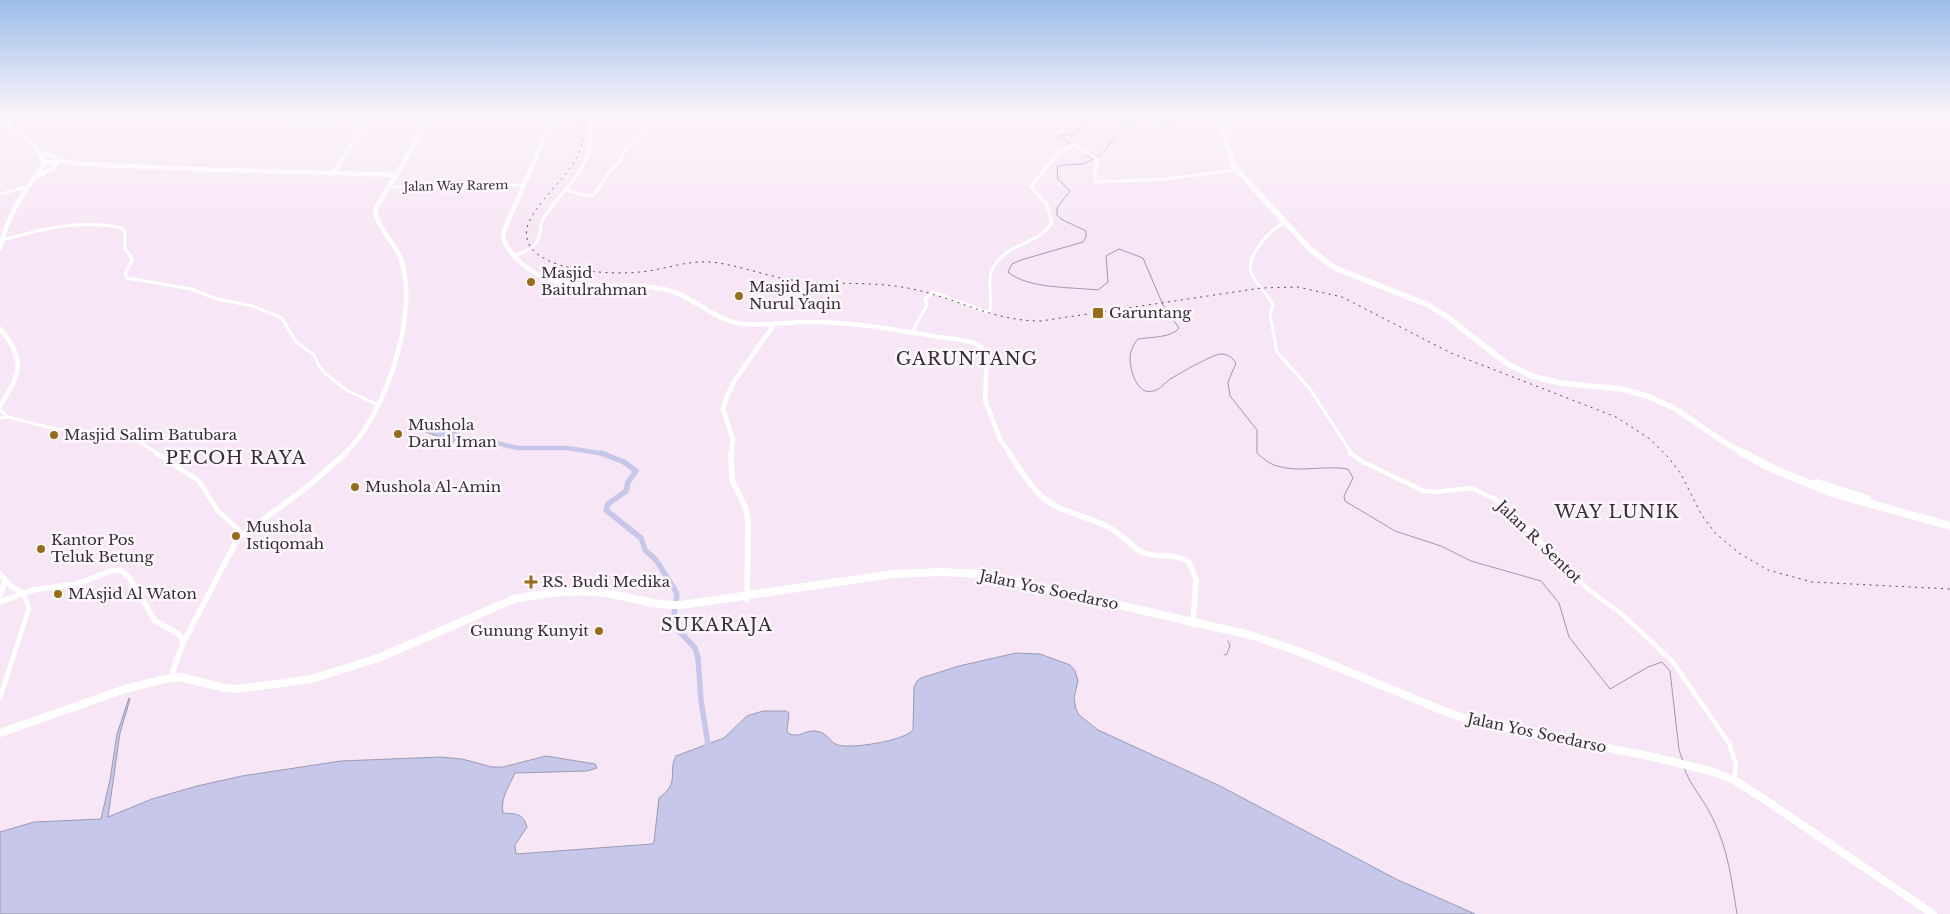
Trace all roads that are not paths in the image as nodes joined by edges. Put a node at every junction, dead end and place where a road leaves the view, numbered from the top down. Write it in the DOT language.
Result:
graph roads {
  1 [pos="42,156"];
  2 [pos="52,156"];
  3 [pos="345,156"];
  4 [pos="408,156"];
  5 [pos="536,156"];
  6 [pos="587,156"];
  7 [pos="622,156"];
  8 [pos="1055,156"];
  9 [pos="1092,156"];
  10 [pos="1231,156"];
  11 [pos="1234,156"];
  12 [pos="59,160"];
  13 [pos="44,164"];
  14 [pos="81,164"];
  15 [pos="56,166"];
  16 [pos="1237,170"];
  17 [pos="333,173"];
  18 [pos="397,175"];
  19 [pos="35,178"];
  20 [pos="523,185"];
  21 [pos="27,187"];
  22 [pos="389,187"];
  23 [pos="566,190"];
  24 [pos="0,194"];
  25 [pos="1286,222"];
  26 [pos="2,240"];
  27 [pos="0,248"];
  28 [pos="514,256"];
  29 [pos="775,323"];
  30 [pos="0,329"];
  31 [pos="912,332"];
  32 [pos="378,405"];
  33 [pos="0,408"];
  34 [pos="8,417"];
  35 [pos="0,418"];
  36 [pos="1950,525"];
  37 [pos="240,535"];
  38 [pos="0,574"];
  39 [pos="5,580"];
  40 [pos="23,593"];
  41 [pos="0,595"];
  42 [pos="747,599"];
  43 [pos="0,602"];
  44 [pos="1194,623"];
  45 [pos="190,631"];
  46 [pos="179,634"];
  47 [pos="183,643"];
  48 [pos="172,677"];
  49 [pos="0,698"];
  50 [pos="0,733"];
  51 [pos="1735,782"];
  52 [pos="1933,914"];
  1 -- 13 [label="main road"];
  2 -- 12 [label="main road"];
  3 -- 17 [label="main road"];
  4 -- 18 [label="main road"];
  5 -- 20 [label="main road"];
  6 -- 23 [label="street"];
  7 -- 23 [label="street"];
  8 -- 31 [label="street"];
  9 -- 16 [label="street"];
  10 -- 16 [label="highway"];
  11 -- 25 [label="highway"];
  12 -- 13 [label="main road"];
  12 -- 14 [label="main road"];
  12 -- 15 [label="main road"];
  13 -- 15 [label="main road"];
  13 -- 19 [label="main road"];
  14 -- 15 [label="main road"];
  14 -- 17 [label="main road"];
  15 -- 19 [label="main road"];
  16 -- 25 [label="highway"];
  17 -- 18 [label="main road"];
  18 -- 22 [label="main road"];
  19 -- 21 [label="main road"];
  20 -- 22 [label="street, Jalan Way Rarem"];
  20 -- 28 [label="main road"];
  21 -- 24 [label="street"];
  21 -- 26 [label="main road"];
  22 -- 32 [label="main road"];
  23 -- 28 [label="street"];
  25 -- 36 [label="highway"];
  25 -- 51 [label="street, Jalan R. Sentot"];
  26 -- 27 [label="main road"];
  26 -- 32 [label="street"];
  28 -- 29 [label="main road"];
  29 -- 31 [label="main road"];
  29 -- 42 [label="main road"];
  30 -- 33 [label="main road"];
  31 -- 44 [label="main road"];
  32 -- 37 [label="main road"];
  33 -- 34 [label="street"];
  34 -- 35 [label="street"];
  34 -- 37 [label="street"];
  37 -- 45 [label="main road"];
  38 -- 39 [label="main road"];
  39 -- 40 [label="main road"];
  39 -- 41 [label="main road"];
  40 -- 43 [label="main road"];
  40 -- 46 [label="main road"];
  40 -- 49 [label="street"];
  42 -- 44 [label="highway, Jalan Yos Soedarso"];
  42 -- 48 [label="highway, Jalan Yos Soedarso"];
  44 -- 51 [label="highway, Jalan Yos Soedarso"];
  45 -- 46 [label="main road"];
  45 -- 47 [label="main road"];
  46 -- 47 [label="main road"];
  47 -- 48 [label="main road"];
  48 -- 50 [label="highway"];
  51 -- 52 [label="highway, Jalan Yos Soedarso"];
}
